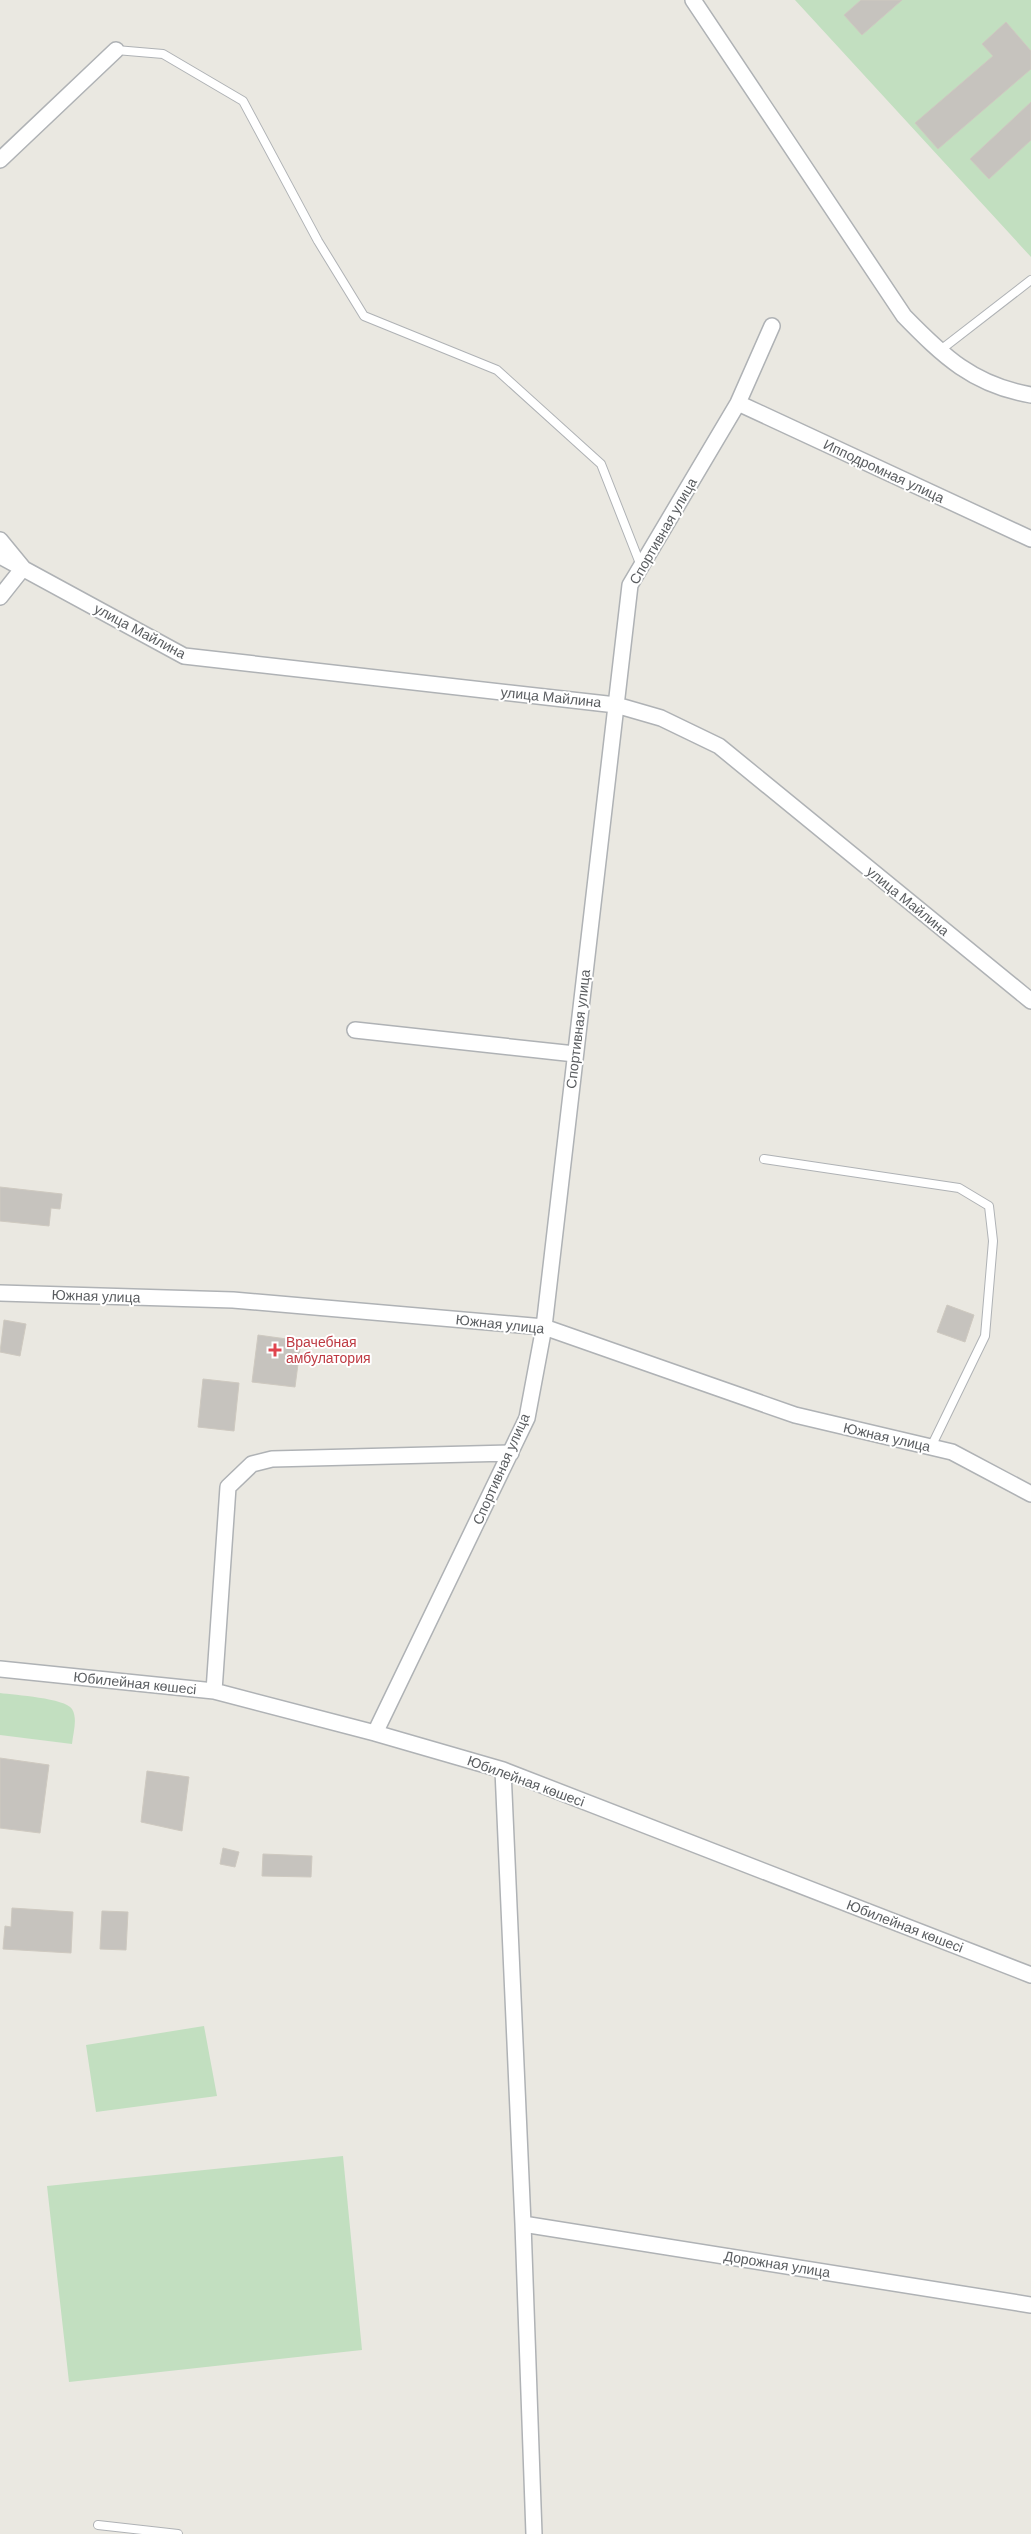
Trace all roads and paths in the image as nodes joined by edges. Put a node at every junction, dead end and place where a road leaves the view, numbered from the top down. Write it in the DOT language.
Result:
graph roads {
  1 [pos="693,0"];
  2 [pos="116,50"];
  3 [pos="0,160"];
  4 [pos="1031,280"];
  5 [pos="772,326"];
  6 [pos="938,352"];
  7 [pos="1031,394"];
  8 [pos="738,403"];
  9 [pos="1031,539"];
  10 [pos="0,540"];
  11 [pos="0,556"];
  12 [pos="641,566"];
  13 [pos="24,568"];
  14 [pos="0,597"];
  15 [pos="616,705"];
  16 [pos="1031,1001"];
  17 [pos="355,1030"];
  18 [pos="575,1054"];
  19 [pos="764,1159"];
  20 [pos="0,1292"];
  21 [pos="544,1327"];
  22 [pos="930,1447"];
  23 [pos="511,1453"];
  24 [pos="1031,1494"];
  25 [pos="0,1669"];
  26 [pos="214,1691"];
  27 [pos="375,1733"];
  28 [pos="503,1770"];
  29 [pos="1031,1975"];
  30 [pos="523,2224"];
  31 [pos="1031,2305"];
  32 [pos="98,2525"];
  33 [pos="178,2534"];
  34 [pos="534,2534"];
  1 -- 6 [label="street"];
  2 -- 3 [label="street"];
  2 -- 12 [label="lane"];
  4 -- 6 [label="lane"];
  5 -- 8 [label="street, Спортивная улица"];
  6 -- 7 [label="street"];
  8 -- 9 [label="street, Ипподромная улица"];
  8 -- 12 [label="street, Спортивная улица"];
  10 -- 13 [label="street"];
  11 -- 13 [label="street, улица Майлина"];
  12 -- 15 [label="street, Спортивная улица"];
  13 -- 14 [label="street"];
  13 -- 15 [label="street, улица Майлина"];
  15 -- 16 [label="street, улица Майлина"];
  15 -- 18 [label="street, Спортивная улица"];
  17 -- 18 [label="street"];
  18 -- 21 [label="street, Спортивная улица"];
  19 -- 22 [label="lane"];
  20 -- 21 [label="street, Южная улица"];
  21 -- 22 [label="street, Южная улица"];
  21 -- 23 [label="street, Спортивная улица"];
  22 -- 24 [label="street, Южная улица"];
  23 -- 26 [label="street"];
  23 -- 27 [label="street, Спортивная улица"];
  25 -- 26 [label="street, Юбилейная көшесі"];
  26 -- 27 [label="street, Юбилейная көшесі"];
  27 -- 28 [label="street, Юбилейная көшесі"];
  28 -- 29 [label="street, Юбилейная көшесі"];
  28 -- 30 [label="street"];
  30 -- 31 [label="street, Дорожная улица"];
  30 -- 34 [label="street"];
  32 -- 33 [label="lane"];
}
